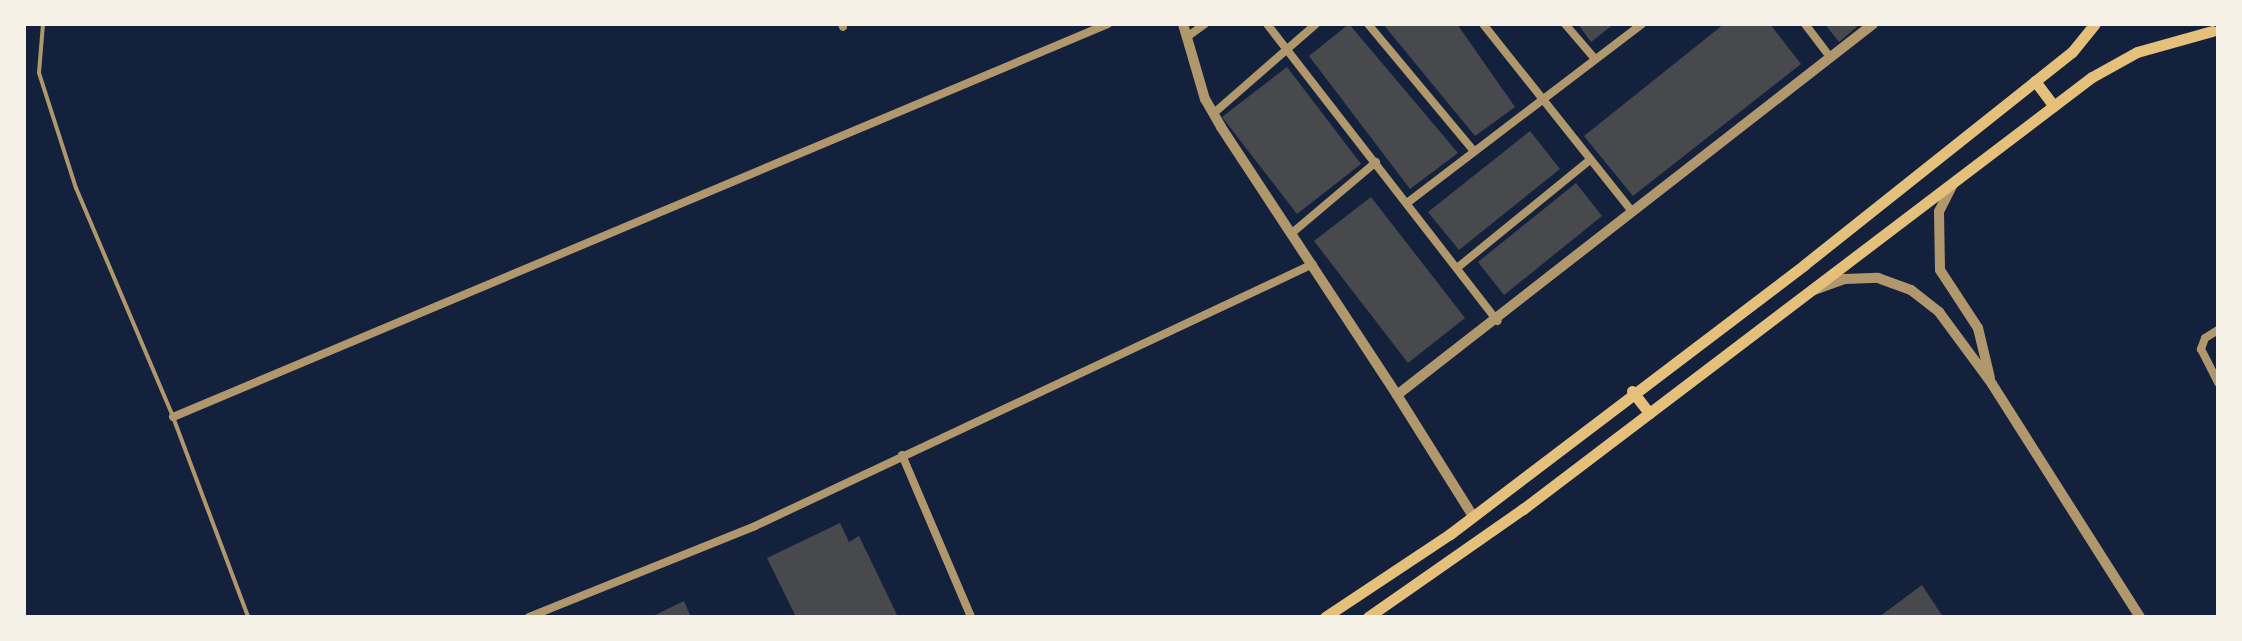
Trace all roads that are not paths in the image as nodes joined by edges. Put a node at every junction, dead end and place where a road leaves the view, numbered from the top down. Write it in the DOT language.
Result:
graph roads {
  1 [pos="43,24"];
  2 [pos="1108,24"];
  3 [pos="1183,24"];
  4 [pos="1205,24"];
  5 [pos="1267,24"];
  6 [pos="1316,24"];
  7 [pos="1368,24"];
  8 [pos="1483,24"];
  9 [pos="1565,24"];
  10 [pos="1642,24"];
  11 [pos="1805,24"];
  12 [pos="1873,24"];
  13 [pos="2095,24"];
  14 [pos="2199,24"];
  15 [pos="2215,33"];
  16 [pos="1187,37"];
  17 [pos="1288,48"];
  18 [pos="1830,57"];
  19 [pos="1595,59"];
  20 [pos="2035,81"];
  21 [pos="1542,98"];
  22 [pos="2054,106"];
  23 [pos="1214,113"];
  24 [pos="1474,151"];
  25 [pos="1590,160"];
  26 [pos="1376,162"];
  27 [pos="1953,184"];
  28 [pos="1407,203"];
  29 [pos="1630,209"];
  30 [pos="1292,233"];
  31 [pos="1313,264"];
  32 [pos="1457,268"];
  33 [pos="1813,290"];
  34 [pos="1497,321"];
  35 [pos="2218,330"];
  36 [pos="2218,383"];
  37 [pos="1992,384"];
  38 [pos="1632,391"];
  39 [pos="1397,395"];
  40 [pos="1649,413"];
  41 [pos="173,417"];
  42 [pos="902,455"];
  43 [pos="1473,516"];
  44 [pos="248,617"];
  45 [pos="529,617"];
  46 [pos="971,617"];
  47 [pos="1325,617"];
  48 [pos="1368,617"];
  49 [pos="2140,617"];
  1 -- 41 [label="lane"];
  2 -- 41 [label="street"];
  3 -- 16 [label="street"];
  4 -- 16 [label="street"];
  5 -- 17 [label="street"];
  6 -- 17 [label="street"];
  7 -- 24 [label="street"];
  8 -- 21 [label="street"];
  9 -- 19 [label="street"];
  10 -- 19 [label="street"];
  11 -- 18 [label="street"];
  12 -- 18 [label="street"];
  13 -- 20 [label="main road"];
  14 -- 15 [label="main road"];
  15 -- 22 [label="main road"];
  16 -- 23 [label="street"];
  17 -- 23 [label="street"];
  17 -- 26 [label="street"];
  18 -- 29 [label="street"];
  19 -- 21 [label="street"];
  20 -- 22 [label="main road"];
  20 -- 38 [label="main road"];
  21 -- 24 [label="street"];
  21 -- 25 [label="street"];
  22 -- 27 [label="main road"];
  23 -- 30 [label="street"];
  24 -- 28 [label="street"];
  25 -- 29 [label="street"];
  25 -- 32 [label="street"];
  26 -- 28 [label="street"];
  26 -- 30 [label="street"];
  27 -- 33 [label="main road"];
  27 -- 37 [label="street"];
  28 -- 32 [label="street"];
  29 -- 34 [label="street"];
  30 -- 31 [label="street"];
  31 -- 39 [label="street"];
  31 -- 42 [label="street"];
  32 -- 34 [label="street"];
  33 -- 37 [label="street"];
  33 -- 40 [label="main road"];
  34 -- 39 [label="street"];
  35 -- 36 [label="street"];
  37 -- 49 [label="street"];
  38 -- 40 [label="main road"];
  38 -- 43 [label="main road"];
  39 -- 43 [label="street"];
  40 -- 48 [label="main road"];
  41 -- 44 [label="lane"];
  42 -- 45 [label="street"];
  42 -- 46 [label="street"];
  43 -- 47 [label="main road"];
}
